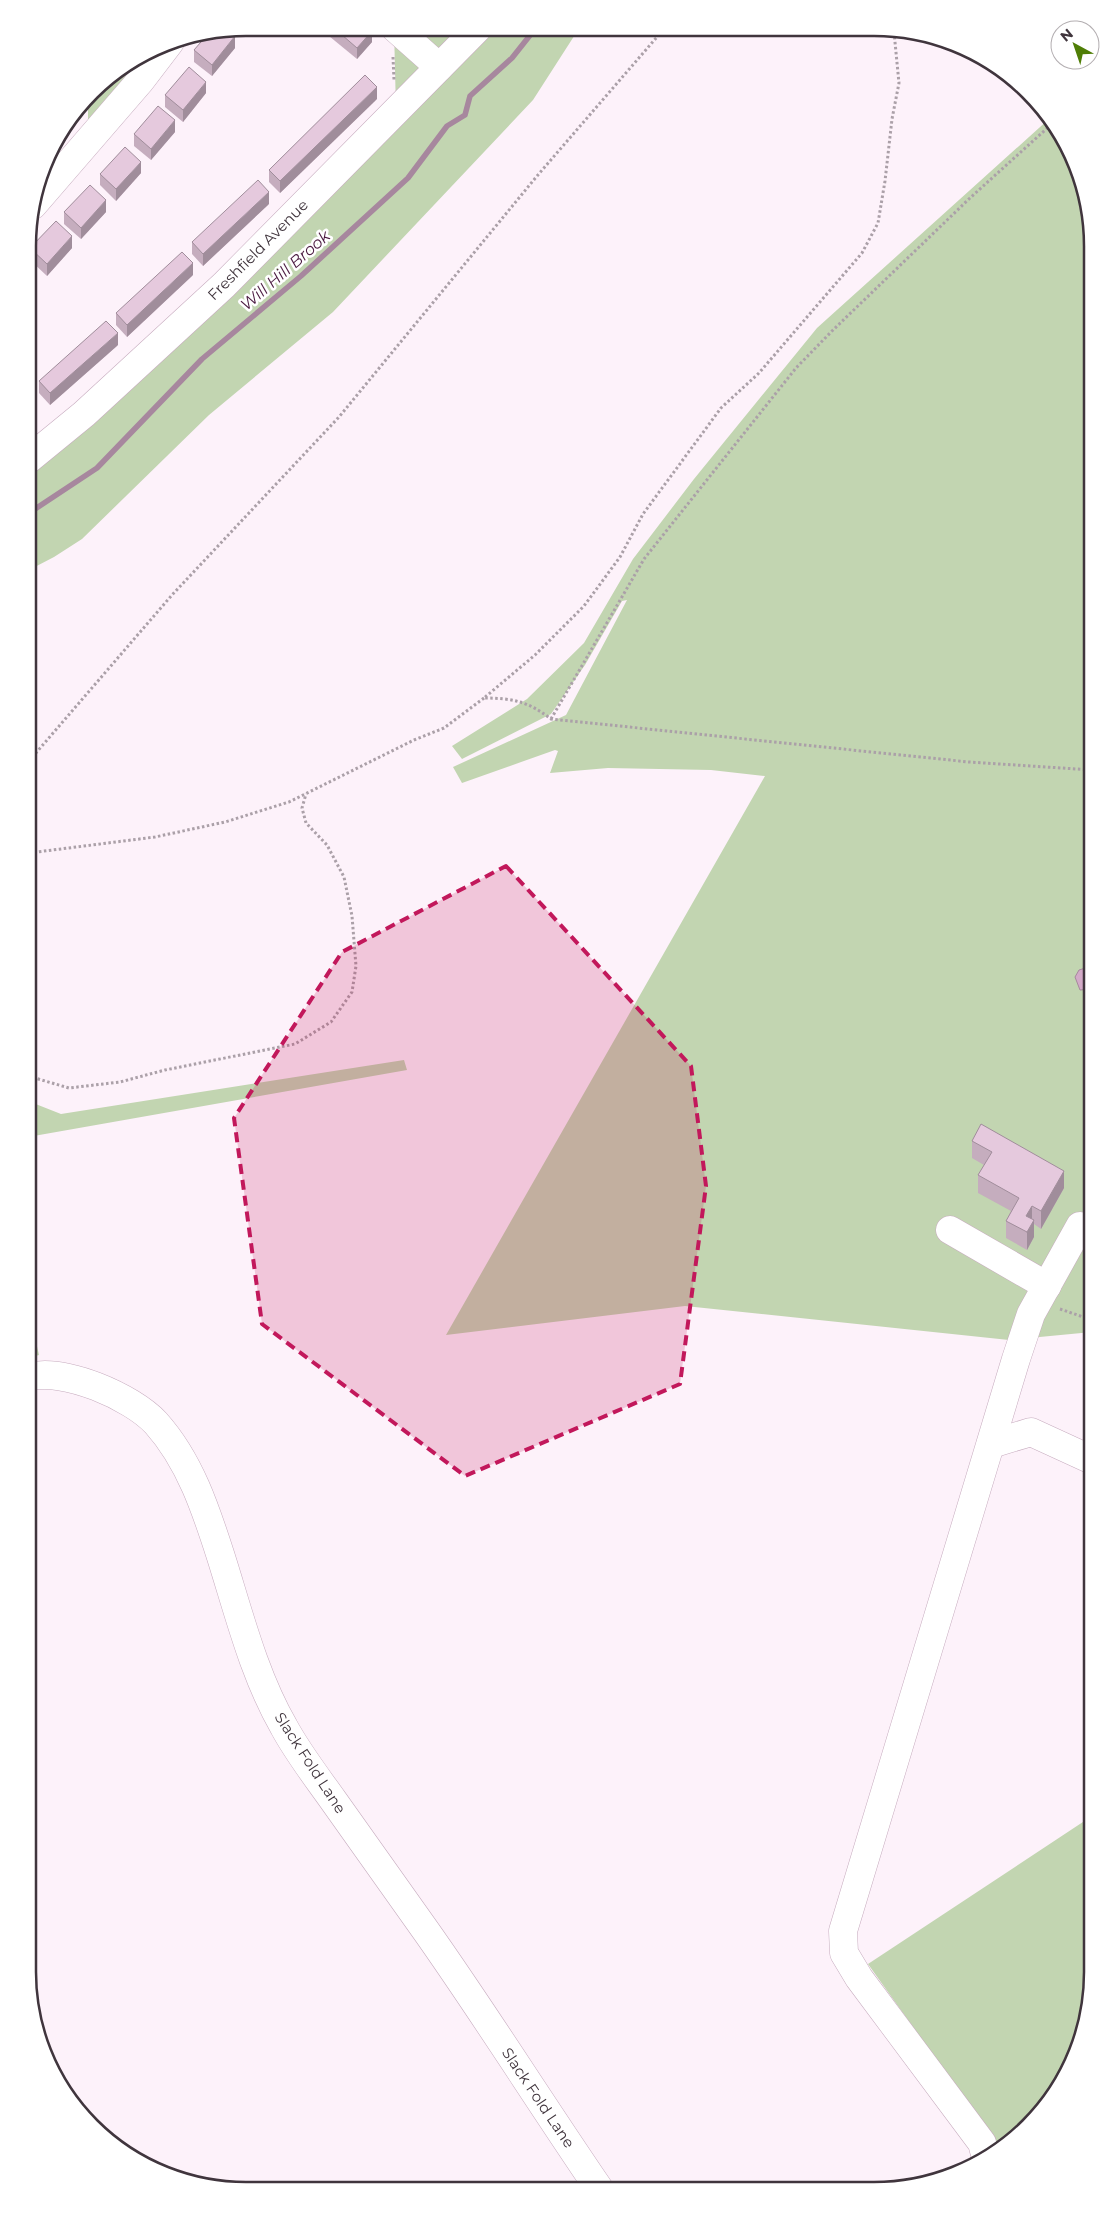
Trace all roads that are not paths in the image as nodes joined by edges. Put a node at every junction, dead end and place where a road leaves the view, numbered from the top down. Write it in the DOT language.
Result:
graph roads {
  1 [pos="404,36"];
  2 [pos="470,36"];
  3 [pos="148,61"];
  4 [pos="439,68"];
  5 [pos="133,73"];
  6 [pos="43,192"];
  7 [pos="36,453"];
  8 [pos="1080,1226"];
  9 [pos="950,1230"];
  10 [pos="1044,1293"];
  11 [pos="36,1377"];
  12 [pos="991,1444"];
  13 [pos="1084,1456"];
  14 [pos="984,2151"];
  15 [pos="595,2182"];
  1 -- 4 [label="street"];
  2 -- 4 [label="street, Freshfield Avenue"];
  3 -- 5 [label="street"];
  4 -- 7 [label="street, Freshfield Avenue"];
  5 -- 6 [label="street"];
  8 -- 10 [label="street"];
  9 -- 10 [label="street"];
  10 -- 12 [label="street"];
  11 -- 15 [label="street, Slack Fold Lane"];
  12 -- 13 [label="street"];
  12 -- 14 [label="street"];
}
